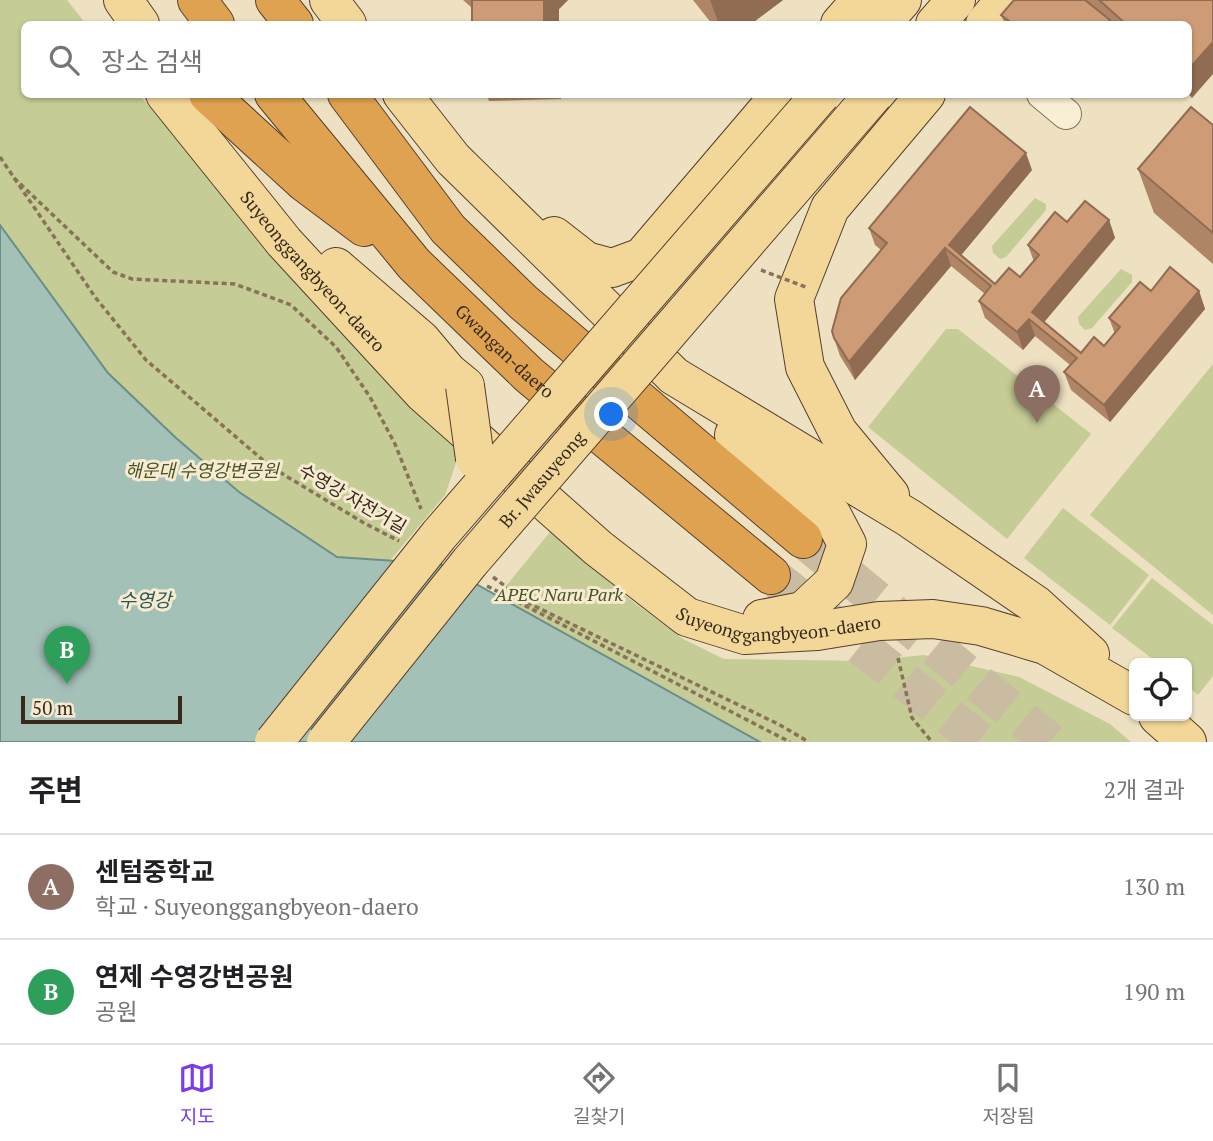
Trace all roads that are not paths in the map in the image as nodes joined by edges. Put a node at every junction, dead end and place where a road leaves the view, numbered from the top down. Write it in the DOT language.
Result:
graph roads {
  1 [pos="95,0"];
  2 [pos="123,0"];
  3 [pos="197,0"];
  4 [pos="275,0"];
  5 [pos="329,0"];
  6 [pos="861,0"];
  7 [pos="902,0"];
  8 [pos="956,0"];
  9 [pos="1005,0"];
  10 [pos="108,21"];
  11 [pos="138,21"];
  12 [pos="213,21"];
  13 [pos="292,21"];
  14 [pos="345,21"];
  15 [pos="843,21"];
  16 [pos="884,21"];
  17 [pos="938,21"];
  18 [pos="988,21"];
  19 [pos="168,98"];
  20 [pos="194,98"];
  21 [pos="212,98"];
  22 [pos="277,98"];
  23 [pos="350,98"];
  24 [pos="405,98"];
  25 [pos="777,98"];
  26 [pos="817,98"];
  27 [pos="871,98"];
  28 [pos="923,98"];
  29 [pos="1047,98"];
  30 [pos="1066,114"];
  31 [pos="453,159"];
  32 [pos="414,264"];
  33 [pos="674,376"];
  34 [pos="909,518"];
  35 [pos="432,527"];
  36 [pos="803,539"];
  37 [pos="771,575"];
  38 [pos="687,617"];
  39 [pos="1129,691"];
  40 [pos="1129,693"];
  41 [pos="1164,721"];
  42 [pos="274,742"];
  43 [pos="326,742"];
  44 [pos="1187,742"];
  1 -- 10 [label="main road"];
  2 -- 11 [label="main road"];
  3 -- 12 [label="highway"];
  4 -- 13 [label="highway"];
  5 -- 14 [label="main road"];
  6 -- 15 [label="main road"];
  7 -- 16 [label="main road"];
  8 -- 17 [label="main road"];
  9 -- 18 [label="main road"];
  19 -- 38 [label="main road, Suyeonggangbyeon-daero"];
  20 -- 35 [label="main road, bridge"];
  21 -- 32 [label="highway"];
  22 -- 32 [label="highway, Gwangan-daero"];
  23 -- 36 [label="highway"];
  24 -- 31 [label="main road"];
  25 -- 31 [label="main road"];
  26 -- 35 [label="main road, bridge"];
  27 -- 43 [label="main road, Br. Jwasuyeong, bridge"];
  28 -- 34 [label="main road"];
  29 -- 30 [label="lane"];
  31 -- 33 [label="main road"];
  32 -- 37 [label="highway, Gwangan-daero"];
  33 -- 34 [label="main road"];
  33 -- 38 [label="main road"];
  34 -- 39 [label="main road, Suyeonggangbyeon-daero"];
  35 -- 42 [label="main road, bridge"];
  38 -- 40 [label="main road, Suyeonggangbyeon-daero"];
  41 -- 44 [label="main road"];
}
